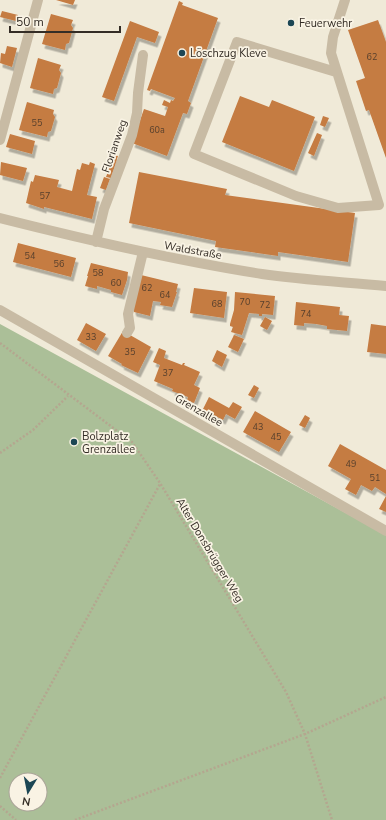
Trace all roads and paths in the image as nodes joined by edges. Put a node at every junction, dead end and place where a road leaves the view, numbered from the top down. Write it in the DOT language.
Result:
graph roads {
  1 [pos="38,0"];
  2 [pos="345,0"];
  3 [pos="143,55"];
  4 [pos="336,72"];
  5 [pos="0,140"];
  6 [pos="0,218"];
  7 [pos="96,242"];
  8 [pos="143,252"];
  9 [pos="386,286"];
  10 [pos="0,310"];
  11 [pos="127,333"];
  12 [pos="0,343"];
  13 [pos="68,396"];
  14 [pos="0,453"];
  15 [pos="160,483"];
  16 [pos="386,531"];
  17 [pos="386,697"];
  18 [pos="305,734"];
  19 [pos="0,778"];
  20 [pos="0,806"];
  21 [pos="16,820"];
  22 [pos="75,820"];
  23 [pos="332,820"];
  1 -- 5 [label="street"];
  2 -- 4 [label="street"];
  3 -- 7 [label="street, Florianweg"];
  4 -- 4 [label="street"];
  6 -- 7 [label="street, Waldstraße"];
  7 -- 8 [label="street, Waldstraße"];
  8 -- 9 [label="street, Waldstraße"];
  8 -- 11 [label="street"];
  10 -- 16 [label="street, Grenzallee"];
  12 -- 13 [label="path, Alter Donsbrügger Weg"];
  13 -- 14 [label="path"];
  13 -- 15 [label="path, Alter Donsbrügger Weg"];
  15 -- 18 [label="path, Alter Donsbrügger Weg"];
  15 -- 19 [label="path"];
  17 -- 18 [label="path"];
  18 -- 22 [label="path"];
  18 -- 23 [label="path, Alter Donsbrügger Weg"];
  20 -- 21 [label="path"];
}
